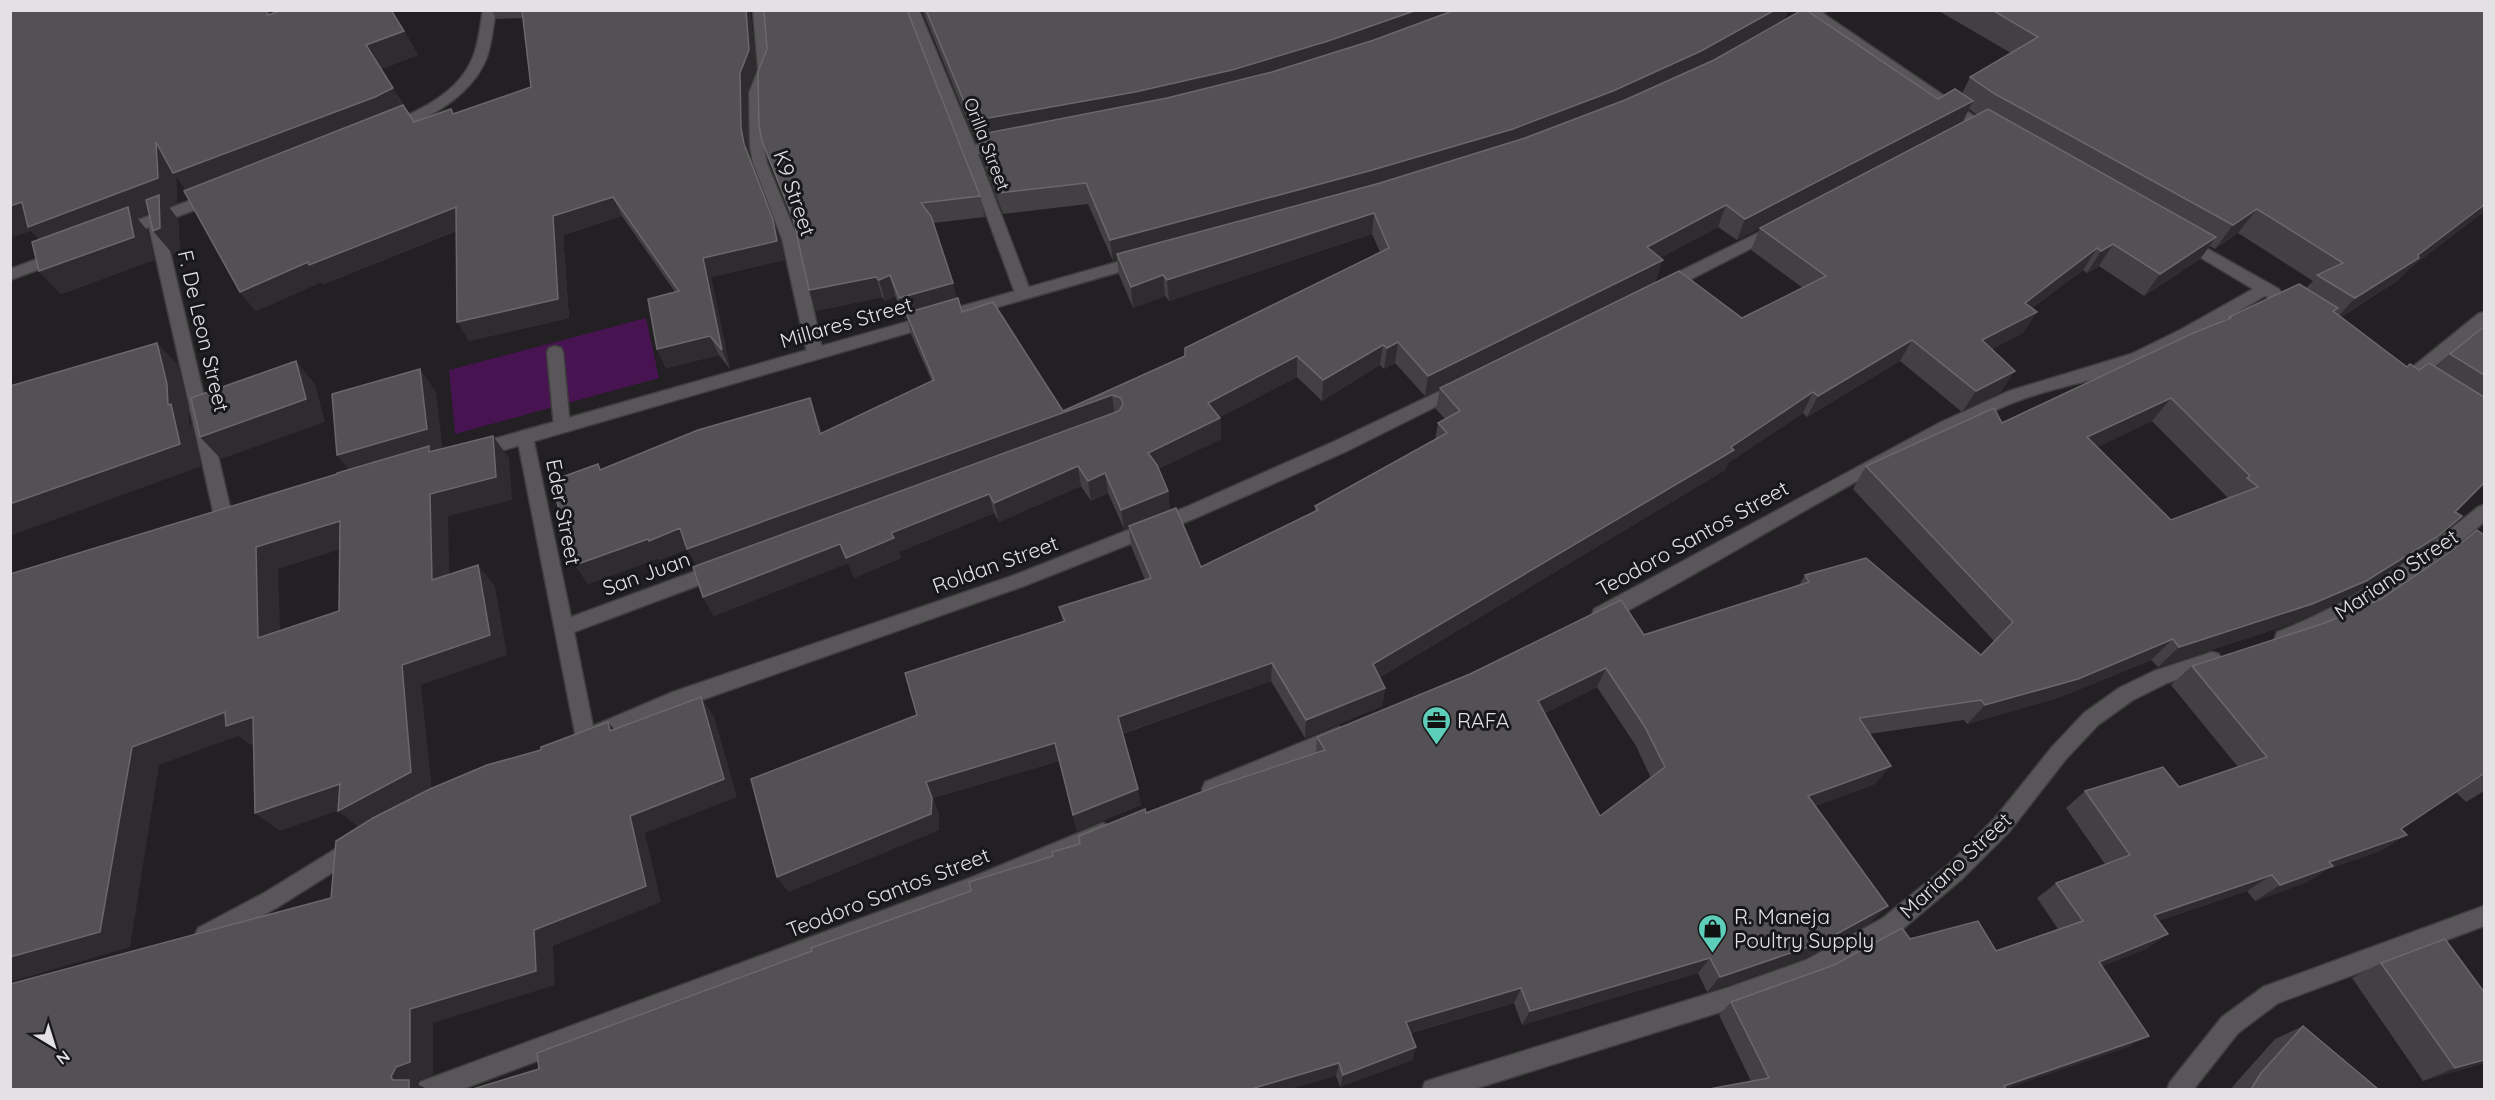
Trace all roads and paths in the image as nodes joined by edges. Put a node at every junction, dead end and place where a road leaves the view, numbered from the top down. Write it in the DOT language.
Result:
graph roads {
  1 [pos="490,10"];
  2 [pos="760,10"];
  3 [pos="912,10"];
  4 [pos="1814,12"];
  5 [pos="1783,31"];
  6 [pos="1976,123"];
  7 [pos="374,134"];
  8 [pos="1955,135"];
  9 [pos="2006,140"];
  10 [pos="1014,142"];
  11 [pos="970,151"];
  12 [pos="232,189"];
  13 [pos="155,219"];
  14 [pos="1788,223"];
  15 [pos="2166,230"];
  16 [pos="110,236"];
  17 [pos="77,249"];
  18 [pos="1158,256"];
  19 [pos="10,275"];
  20 [pos="2265,289"];
  21 [pos="1023,292"];
  22 [pos="1653,292"];
  23 [pos="2284,301"];
  24 [pos="2484,318"];
  25 [pos="555,352"];
  26 [pos="815,353"];
  27 [pos="1478,378"];
  28 [pos="2410,378"];
  29 [pos="562,426"];
  30 [pos="525,437"];
  31 [pos="459,456"];
  32 [pos="2484,512"];
  33 [pos="225,524"];
  34 [pos="740,562"];
  35 [pos="1581,625"];
  36 [pos="564,628"];
  37 [pos="2267,643"];
  38 [pos="2229,655"];
  39 [pos="1362,727"];
  40 [pos="586,738"];
  41 [pos="565,747"];
  42 [pos="1199,794"];
  43 [pos="1122,825"];
  44 [pos="368,839"];
  45 [pos="2484,916"];
  46 [pos="186,943"];
  47 [pos="1468,1085"];
  48 [pos="428,1089"];
  49 [pos="1432,1089"];
  50 [pos="2178,1089"];
  1 -- 7 [label="street"];
  2 -- 26 [label="street, K9 Street"];
  3 -- 11 [label="street, Orilla Street"];
  4 -- 5 [label="street"];
  4 -- 6 [label="street"];
  6 -- 8 [label="street"];
  6 -- 9 [label="street"];
  10 -- 11 [label="street"];
  11 -- 21 [label="street, Orilla Street"];
  12 -- 13 [label="street"];
  13 -- 16 [label="street"];
  13 -- 33 [label="street, F. De Leon Street"];
  14 -- 22 [label="street"];
  15 -- 20 [label="street"];
  17 -- 19 [label="street"];
  18 -- 21 [label="street, Millares Street"];
  20 -- 23 [label="street"];
  20 -- 35 [label="street, Teodoro Santos Street"];
  21 -- 26 [label="street, Millares Street"];
  24 -- 28 [label="street"];
  25 -- 29 [label="street"];
  26 -- 29 [label="street, Millares Street"];
  27 -- 40 [label="street, Roldan Street"];
  29 -- 30 [label="street, Millares Street"];
  30 -- 31 [label="street, Millares Street"];
  30 -- 36 [label="street, Eder Street"];
  32 -- 37 [label="street, Mariano Street"];
  34 -- 36 [label="street, San Juan"];
  36 -- 40 [label="street, Eder Street"];
  38 -- 47 [label="street, Mariano Street"];
  39 -- 42 [label="street"];
  40 -- 41 [label="street, Roldan Street"];
  43 -- 48 [label="street, Teodoro Santos Street"];
  44 -- 46 [label="street"];
  45 -- 50 [label="street"];
  47 -- 49 [label="street, Mariano Street"];
}
